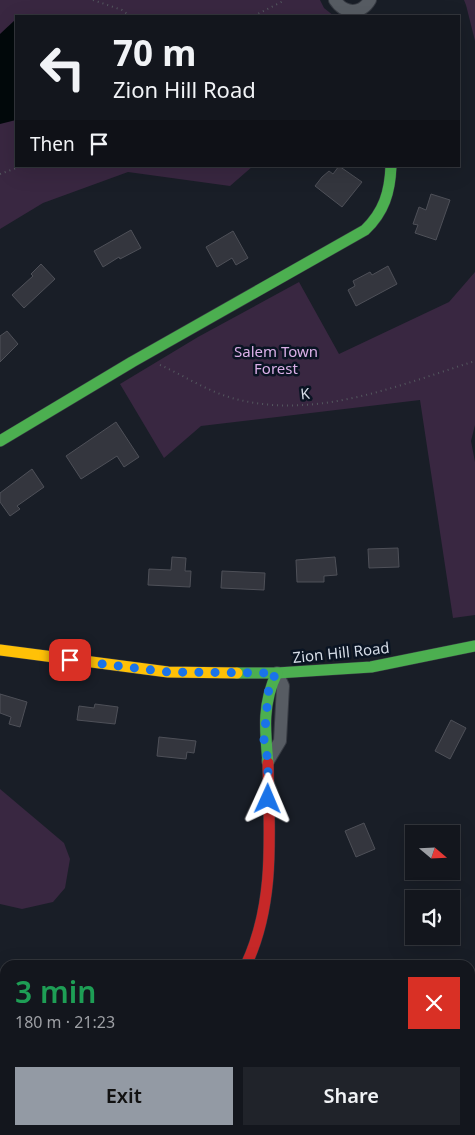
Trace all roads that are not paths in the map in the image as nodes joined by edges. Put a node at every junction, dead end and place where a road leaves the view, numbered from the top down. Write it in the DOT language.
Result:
graph roads {
  1 [pos="334,0"];
  2 [pos="370,0"];
  3 [pos="360,13"];
  4 [pos="391,167"];
  5 [pos="0,441"];
  6 [pos="475,646"];
  7 [pos="0,650"];
  8 [pos="276,673"];
  9 [pos="268,761"];
  10 [pos="248,960"];
  1 -- 3 [label="street"];
  2 -- 3 [label="street"];
  4 -- 5 [label="street"];
  6 -- 8 [label="street, Zion Hill Road"];
  7 -- 8 [label="street, Zion Hill Road"];
  8 -- 9 [label="street"];
  9 -- 10 [label="street"];
}
